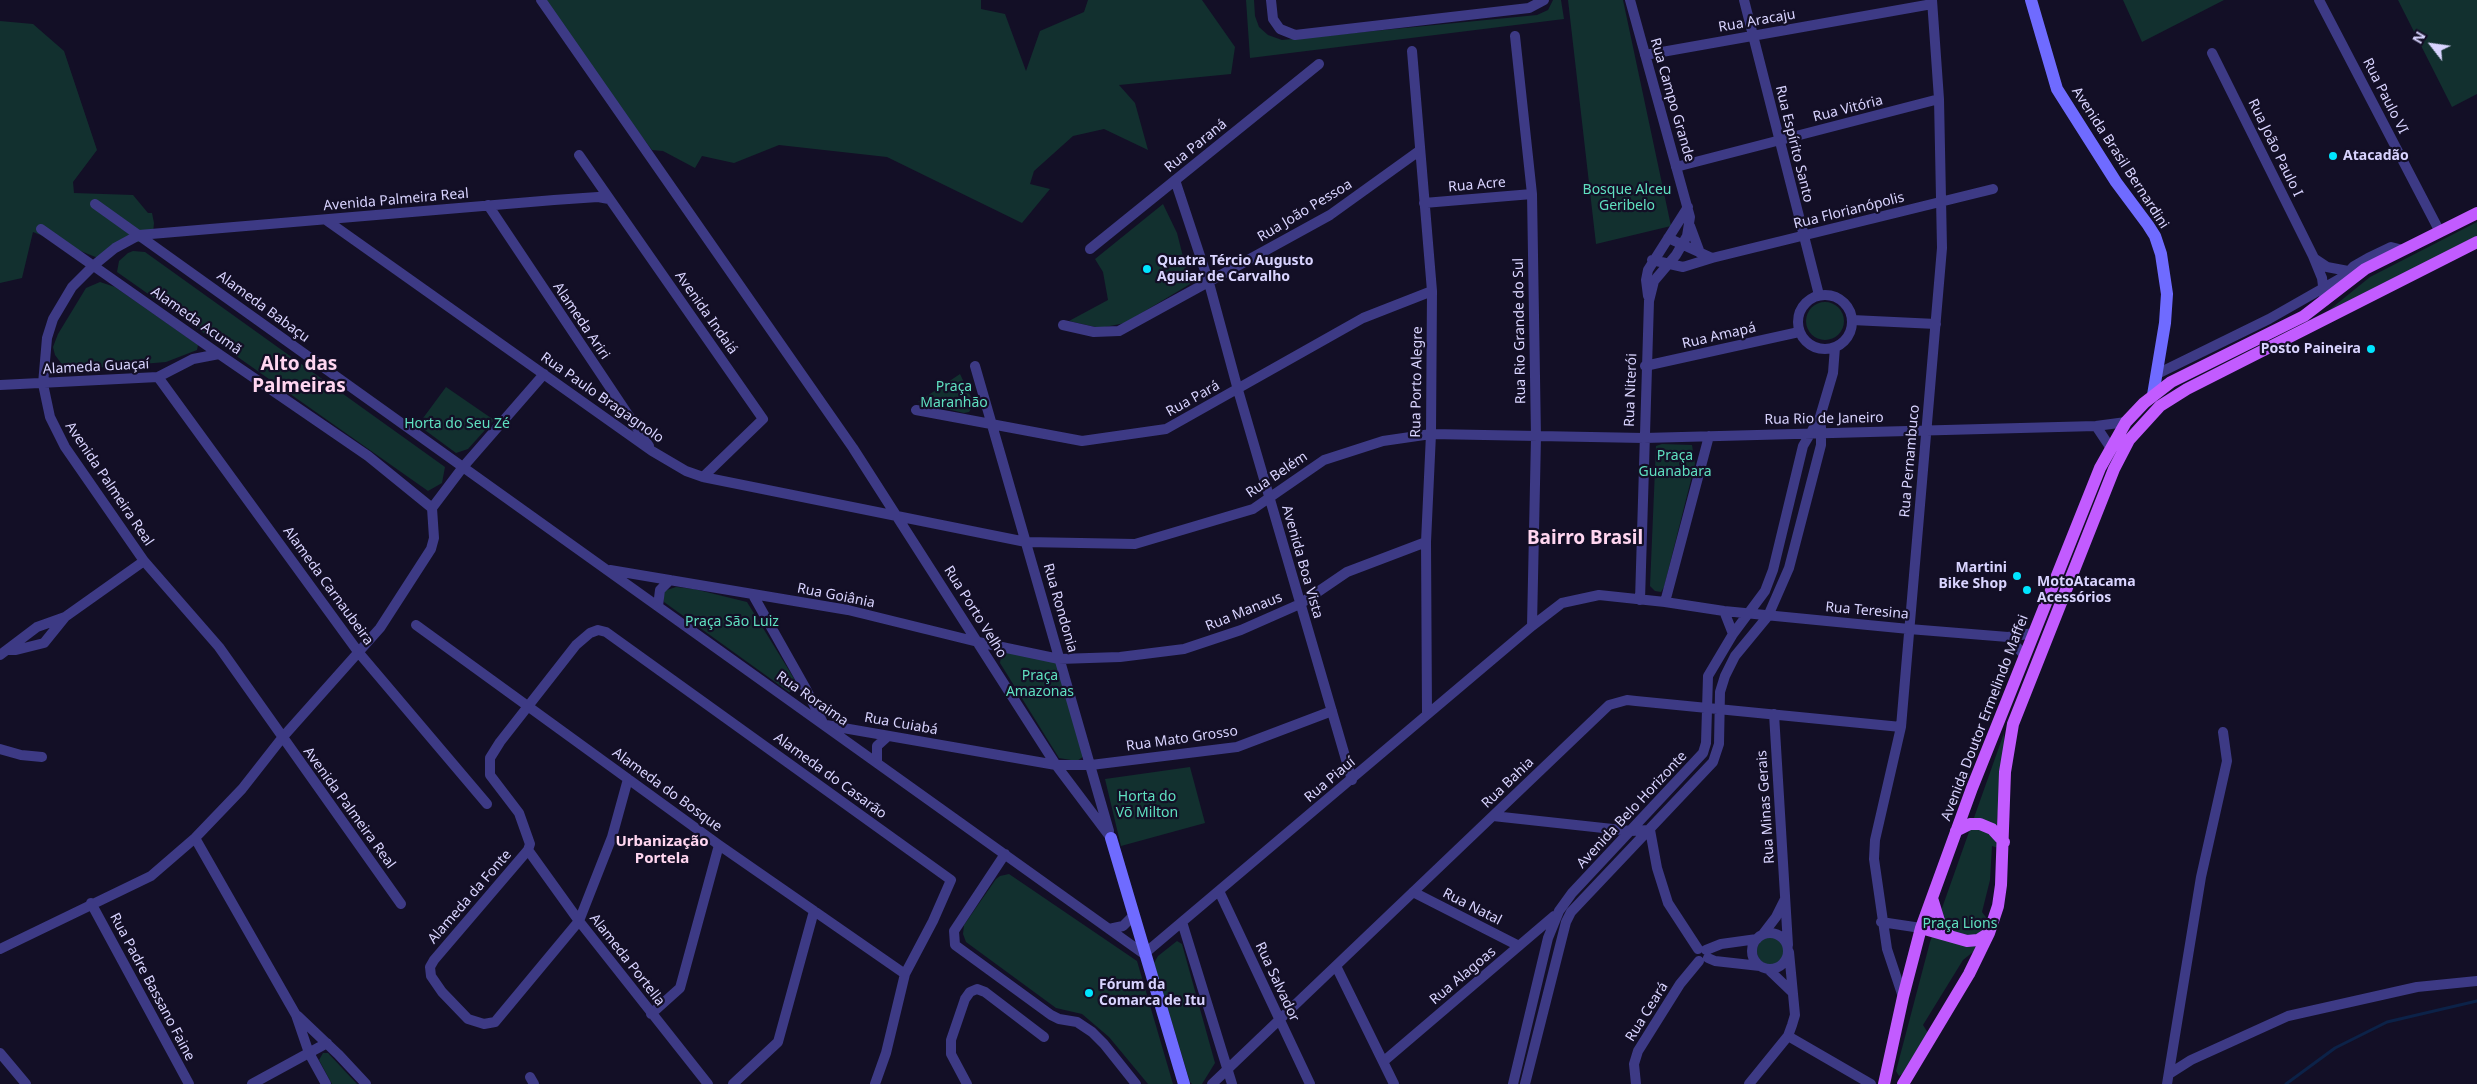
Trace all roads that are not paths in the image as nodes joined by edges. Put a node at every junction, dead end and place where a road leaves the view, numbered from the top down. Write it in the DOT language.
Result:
graph roads {
  1 [pos="541,0"];
  2 [pos="1271,0"];
  3 [pos="1544,0"];
  4 [pos="1630,0"];
  5 [pos="1744,0"];
  6 [pos="2031,0"];
  7 [pos="2319,0"];
  8 [pos="1932,2"];
  9 [pos="1515,36"];
  10 [pos="1753,36"];
  11 [pos="1412,51"];
  12 [pos="2212,53"];
  13 [pos="1645,55"];
  14 [pos="1319,64"];
  15 [pos="1939,100"];
  16 [pos="1779,141"];
  17 [pos="1420,151"];
  18 [pos="579,155"];
  19 [pos="1676,167"];
  20 [pos="1175,180"];
  21 [pos="1993,189"];
  22 [pos="1532,194"];
  23 [pos="609,199"];
  24 [pos="1940,202"];
  25 [pos="1424,203"];
  26 [pos="95,204"];
  27 [pos="488,205"];
  28 [pos="1688,207"];
  29 [pos="2477,213"];
  30 [pos="326,220"];
  31 [pos="1690,226"];
  32 [pos="41,229"];
  33 [pos="2440,232"];
  34 [pos="139,235"];
  35 [pos="1803,237"];
  36 [pos="1668,238"];
  37 [pos="1682,244"];
  38 [pos="2475,244"];
  39 [pos="1090,249"];
  40 [pos="2403,250"];
  41 [pos="1700,253"];
  42 [pos="2313,256"];
  43 [pos="1712,258"];
  44 [pos="1652,260"];
  45 [pos="1667,264"];
  46 [pos="93,266"];
  47 [pos="2345,274"];
  48 [pos="1209,283"];
  49 [pos="2325,287"];
  50 [pos="1432,291"];
  51 [pos="1819,295"];
  52 [pos="1649,301"];
  53 [pos="2325,301"];
  54 [pos="1852,320"];
  55 [pos="1936,324"];
  56 [pos="1063,326"];
  57 [pos="1799,332"];
  58 [pos="1836,347"];
  59 [pos="219,354"];
  60 [pos="975,366"];
  61 [pos="1645,366"];
  62 [pos="544,374"];
  63 [pos="2157,374"];
  64 [pos="158,377"];
  65 [pos="43,384"];
  66 [pos="0,385"];
  67 [pos="1238,390"];
  68 [pos="2154,395"];
  69 [pos="916,410"];
  70 [pos="1820,417"];
  71 [pos="2126,422"];
  72 [pos="992,425"];
  73 [pos="2096,426"];
  74 [pos="1926,430"];
  75 [pos="1809,433"];
  76 [pos="1822,433"];
  77 [pos="1431,434"];
  78 [pos="1708,436"];
  79 [pos="1536,437"];
  80 [pos="1644,438"];
  81 [pos="2110,447"];
  82 [pos="652,451"];
  83 [pos="463,467"];
  84 [pos="704,477"];
  85 [pos="1269,497"];
  86 [pos="432,508"];
  87 [pos="898,516"];
  88 [pos="1026,542"];
  89 [pos="1426,542"];
  90 [pos="144,561"];
  91 [pos="607,570"];
  92 [pos="649,576"];
  93 [pos="670,580"];
  94 [pos="641,594"];
  95 [pos="752,594"];
  96 [pos="1640,600"];
  97 [pos="1666,602"];
  98 [pos="1300,604"];
  99 [pos="658,606"];
  100 [pos="1724,611"];
  101 [pos="1750,614"];
  102 [pos="1768,616"];
  103 [pos="65,617"];
  104 [pos="416,625"];
  105 [pos="1532,626"];
  106 [pos="1909,629"];
  107 [pos="2034,633"];
  108 [pos="1733,634"];
  109 [pos="2008,637"];
  110 [pos="978,642"];
  111 [pos="4,652"];
  112 [pos="359,653"];
  113 [pos="2025,656"];
  114 [pos="1059,659"];
  115 [pos="530,706"];
  116 [pos="1706,708"];
  117 [pos="1721,709"];
  118 [pos="1332,711"];
  119 [pos="1426,714"];
  120 [pos="1774,714"];
  121 [pos="823,724"];
  122 [pos="1901,727"];
  123 [pos="2223,732"];
  124 [pos="888,736"];
  125 [pos="282,738"];
  126 [pos="0,750"];
  127 [pos="42,757"];
  128 [pos="877,763"];
  129 [pos="1056,765"];
  130 [pos="1090,765"];
  131 [pos="628,779"];
  132 [pos="1352,780"];
  133 [pos="487,804"];
  134 [pos="1493,816"];
  135 [pos="1650,830"];
  136 [pos="1632,831"];
  137 [pos="1956,831"];
  138 [pos="195,838"];
  139 [pos="1111,838"];
  140 [pos="2004,842"];
  141 [pos="719,845"];
  142 [pos="528,850"];
  143 [pos="1005,854"];
  144 [pos="1218,891"];
  145 [pos="1413,892"];
  146 [pos="1786,898"];
  147 [pos="1932,898"];
  148 [pos="91,903"];
  149 [pos="401,904"];
  150 [pos="814,911"];
  151 [pos="1559,911"];
  152 [pos="1133,916"];
  153 [pos="579,921"];
  154 [pos="1182,922"];
  155 [pos="1882,922"];
  156 [pos="1921,928"];
  157 [pos="1109,929"];
  158 [pos="1989,933"];
  159 [pos="1948,934"];
  160 [pos="1760,936"];
  161 [pos="1548,938"];
  162 [pos="1528,939"];
  163 [pos="1562,941"];
  164 [pos="1520,946"];
  165 [pos="1788,948"];
  166 [pos="0,949"];
  167 [pos="1144,954"];
  168 [pos="1703,955"];
  169 [pos="1336,966"];
  170 [pos="1764,968"];
  171 [pos="905,974"];
  172 [pos="2477,981"];
  173 [pos="1792,992"];
  174 [pos="1903,997"];
  175 [pos="651,1014"];
  176 [pos="296,1015"];
  177 [pos="1279,1020"];
  178 [pos="1788,1036"];
  179 [pos="1044,1037"];
  180 [pos="326,1043"];
  181 [pos="309,1052"];
  182 [pos="0,1053"];
  183 [pos="1384,1061"];
  184 [pos="1888,1068"];
  185 [pos="1227,1070"];
  186 [pos="2168,1079"];
  187 [pos="1513,1082"];
  188 [pos="1526,1082"];
  189 [pos="1869,1082"];
  190 [pos="26,1084"];
  191 [pos="189,1084"];
  192 [pos="252,1084"];
  193 [pos="326,1084"];
  194 [pos="366,1084"];
  195 [pos="708,1084"];
  196 [pos="733,1084"];
  197 [pos="875,1084"];
  198 [pos="967,1084"];
  199 [pos="1136,1084"];
  200 [pos="1184,1084"];
  201 [pos="1212,1084"];
  202 [pos="1232,1084"];
  203 [pos="1310,1084"];
  204 [pos="1394,1084"];
  205 [pos="1636,1084"];
  206 [pos="1749,1084"];
  207 [pos="1884,1084"];
  208 [pos="1903,1084"];
  1 -- 87 [label="street, Rua Porto Velho"];
  2 -- 3 [label="street"];
  4 -- 13 [label="street, Rua Campo Grande"];
  5 -- 10 [label="street, Rua Espírito Santo"];
  6 -- 63 [label="street, Avenida Brasil Bernardini"];
  7 -- 33 [label="street, Rua Paulo VI"];
  8 -- 10 [label="street, Rua Aracaju"];
  8 -- 15 [label="street, Rua Pernambuco"];
  9 -- 22 [label="street, Rua Rio Grande do Sul"];
  10 -- 13 [label="street, Rua Aracaju"];
  10 -- 16 [label="street, Rua Espírito Santo"];
  11 -- 17 [label="street, Rua Porto Alegre"];
  12 -- 42 [label="street, Rua João Paulo I"];
  13 -- 19 [label="street, Rua Campo Grande"];
  14 -- 20 [label="street, Rua Paraná"];
  15 -- 16 [label="street, Rua Vitória"];
  15 -- 24 [label="street, Rua Pernambuco"];
  16 -- 19 [label="street, Rua Vitória"];
  16 -- 35 [label="street, Rua Espírito Santo"];
  17 -- 25 [label="street, Rua Porto Alegre"];
  17 -- 48 [label="street, Rua João Pessoa"];
  18 -- 23 [label="street, Avenida Indaiá"];
  19 -- 28 [label="street, Rua Campo Grande"];
  20 -- 39 [label="street, Rua Paraná"];
  20 -- 48 [label="street, Avenida Boa Vista"];
  21 -- 24 [label="street, Rua Florianópolis"];
  22 -- 25 [label="street, Rua Acre"];
  22 -- 79 [label="street, Rua Rio Grande do Sul"];
  23 -- 27 [label="street, Avenida Palmeira Real"];
  23 -- 84 [label="street, Avenida Indaiá"];
  24 -- 35 [label="street, Rua Florianópolis"];
  24 -- 55 [label="street, Rua Pernambuco"];
  25 -- 50 [label="street, Rua Porto Alegre"];
  26 -- 34 [label="street, Alameda Babaçu"];
  27 -- 30 [label="street, Avenida Palmeira Real"];
  27 -- 82 [label="street, Alameda Ariri"];
  28 -- 31 [label="street, Rua Campo Grande"];
  28 -- 36 [label="street"];
  29 -- 33 [label="main road, Avenida Doutor Ermelindo Maffei"];
  30 -- 34 [label="street, Avenida Palmeira Real"];
  30 -- 62 [label="street, Rua Paulo Bragagnolo"];
  31 -- 37 [label="street, Rua Campo Grande"];
  31 -- 41 [label="street"];
  32 -- 46 [label="street, Alameda Acumã"];
  33 -- 40 [label="main road, Avenida Doutor Ermelindo Maffei"];
  34 -- 46 [label="street, Avenida Palmeira Real"];
  34 -- 83 [label="street, Alameda Babaçu"];
  35 -- 43 [label="street, Rua Florianópolis"];
  35 -- 51 [label="street, Rua Espírito Santo"];
  36 -- 37 [label="street"];
  36 -- 44 [label="street"];
  37 -- 41 [label="street"];
  37 -- 45 [label="street, Rua Campo Grande"];
  38 -- 140 [label="main road, Avenida Doutor Ermelindo Maffei"];
  40 -- 47 [label="street"];
  40 -- 53 [label="main road, Avenida Doutor Ermelindo Maffei"];
  41 -- 43 [label="street"];
  42 -- 47 [label="street"];
  42 -- 49 [label="street, Rua João Paulo I"];
  43 -- 45 [label="street, Rua Florianópolis"];
  44 -- 45 [label="street, Rua Florianópolis"];
  44 -- 52 [label="street, Rua Niterói"];
  45 -- 52 [label="street, Rua Niterói"];
  46 -- 59 [label="street, Alameda Acumã"];
  46 -- 65 [label="street, Avenida Palmeira Real"];
  47 -- 49 [label="street"];
  47 -- 53 [label="street"];
  48 -- 56 [label="street, Rua João Pessoa"];
  48 -- 67 [label="street, Avenida Boa Vista"];
  49 -- 53 [label="street, Rua João Paulo I"];
  49 -- 63 [label="street"];
  50 -- 67 [label="street, Rua Pará"];
  50 -- 77 [label="street, Rua Porto Alegre"];
  51 -- 54 [label="street"];
  51 -- 57 [label="street"];
  52 -- 61 [label="street, Rua Niterói"];
  53 -- 68 [label="main road, Avenida Doutor Ermelindo Maffei"];
  54 -- 55 [label="street"];
  54 -- 58 [label="street"];
  55 -- 74 [label="street, Rua Pernambuco"];
  57 -- 58 [label="street"];
  57 -- 61 [label="street, Rua Amapá"];
  58 -- 70 [label="street, Avenida Belo Horizonte"];
  59 -- 64 [label="street, Alameda Guaçaí"];
  59 -- 86 [label="street, Alameda Acumã"];
  60 -- 72 [label="street, Rua Rondonia"];
  61 -- 80 [label="street, Rua Niterói"];
  62 -- 82 [label="street, Rua Paulo Bragagnolo"];
  62 -- 83 [label="street"];
  63 -- 68 [label="street, Avenida Brasil Bernardini"];
  64 -- 65 [label="street, Alameda Guaçaí"];
  64 -- 112 [label="street, Alameda Carnaubeira"];
  65 -- 66 [label="street, Alameda Guaçaí"];
  65 -- 90 [label="street, Avenida Palmeira Real"];
  67 -- 72 [label="street, Rua Pará"];
  67 -- 85 [label="street, Avenida Boa Vista"];
  68 -- 71 [label="main road, Avenida Doutor Ermelindo Maffei"];
  69 -- 72 [label="street, Rua Pará"];
  70 -- 75 [label="street, Avenida Belo Horizonte"];
  70 -- 76 [label="street, Avenida Belo Horizonte"];
  71 -- 73 [label="street, Rua Rio de Janeiro"];
  71 -- 81 [label="main road, Avenida Doutor Ermelindo Maffei"];
  72 -- 88 [label="street, Rua Rondonia"];
  73 -- 74 [label="street, Rua Rio de Janeiro"];
  73 -- 81 [label="street"];
  74 -- 76 [label="street, Rua Rio de Janeiro"];
  74 -- 106 [label="street, Rua Pernambuco"];
  75 -- 76 [label="street, Rua Rio de Janeiro"];
  75 -- 78 [label="street, Rua Rio de Janeiro"];
  75 -- 101 [label="street, Avenida Belo Horizonte"];
  76 -- 102 [label="street, Avenida Belo Horizonte"];
  77 -- 79 [label="street, Rua Belém"];
  77 -- 85 [label="street, Rua Belém"];
  77 -- 89 [label="street, Rua Porto Alegre"];
  78 -- 80 [label="street, Rua Rio de Janeiro"];
  78 -- 97 [label="street"];
  79 -- 80 [label="street, Rua Belém"];
  79 -- 105 [label="street, Rua Rio Grande do Sul"];
  80 -- 96 [label="street, Rua Niterói"];
  81 -- 107 [label="main road, Avenida Doutor Ermelindo Maffei"];
  82 -- 84 [label="street, Rua Paulo Bragagnolo"];
  83 -- 86 [label="street"];
  83 -- 91 [label="street, Rua Roraima"];
  84 -- 87 [label="street, Rua Paulo Bragagnolo"];
  85 -- 88 [label="street, Rua Belém"];
  85 -- 98 [label="street, Avenida Boa Vista"];
  86 -- 112 [label="street"];
  87 -- 88 [label="street, Rua Belém"];
  87 -- 110 [label="street, Rua Porto Velho"];
  88 -- 114 [label="street, Rua Rondonia"];
  89 -- 98 [label="street, Rua Manaus"];
  89 -- 119 [label="street, Rua Porto Alegre"];
  90 -- 103 [label="street"];
  90 -- 125 [label="street, Avenida Palmeira Real"];
  91 -- 92 [label="street, Rua Goiânia"];
  91 -- 94 [label="street, Rua Roraima"];
  92 -- 93 [label="street, Rua Goiânia"];
  92 -- 94 [label="street"];
  93 -- 95 [label="street, Rua Goiânia"];
  93 -- 99 [label="street"];
  94 -- 99 [label="street, Rua Roraima"];
  95 -- 110 [label="street, Rua Goiânia"];
  95 -- 121 [label="street"];
  96 -- 97 [label="street, Rua Teresina"];
  96 -- 105 [label="street, Rua Teresina"];
  97 -- 100 [label="street, Rua Teresina"];
  98 -- 114 [label="street, Rua Manaus"];
  98 -- 118 [label="street, Avenida Boa Vista"];
  99 -- 121 [label="street, Rua Roraima"];
  100 -- 101 [label="street, Rua Teresina"];
  100 -- 108 [label="street"];
  101 -- 102 [label="street, Rua Teresina"];
  101 -- 108 [label="street, Avenida Belo Horizonte"];
  102 -- 106 [label="street, Rua Teresina"];
  102 -- 117 [label="street, Avenida Belo Horizonte"];
  103 -- 111 [label="street"];
  103 -- 111 [label="street"];
  104 -- 115 [label="street, Alameda do Bosque"];
  105 -- 119 [label="street, Rua Piauí"];
  106 -- 109 [label="street, Rua Teresina"];
  106 -- 122 [label="street, Rua Pernambuco"];
  107 -- 109 [label="street, Rua Teresina"];
  107 -- 113 [label="main road, Avenida Doutor Ermelindo Maffei"];
  108 -- 116 [label="street, Avenida Belo Horizonte"];
  109 -- 113 [label="street"];
  110 -- 114 [label="street, Rua Goiânia"];
  110 -- 129 [label="street, Rua Porto Velho"];
  112 -- 125 [label="street"];
  112 -- 133 [label="street, Alameda Carnaubeira"];
  113 -- 137 [label="main road, Avenida Doutor Ermelindo Maffei"];
  114 -- 130 [label="street, Rua Rondonia"];
  115 -- 131 [label="street, Alameda do Bosque"];
  115 -- 142 [label="street, Alameda da Fonte"];
  115 -- 171 [label="street, Alameda do Casarão"];
  116 -- 117 [label="street, Rua Bahia"];
  116 -- 134 [label="street, Rua Bahia"];
  116 -- 136 [label="street, Avenida Belo Horizonte"];
  117 -- 120 [label="street, Rua Bahia"];
  117 -- 135 [label="street, Avenida Belo Horizonte"];
  118 -- 130 [label="street, Rua Mato Grosso"];
  118 -- 132 [label="street, Avenida Boa Vista"];
  119 -- 132 [label="street, Rua Piauí"];
  120 -- 122 [label="street, Rua Bahia"];
  120 -- 146 [label="street, Rua Minas Gerais"];
  121 -- 124 [label="street, Rua Cuiabá"];
  121 -- 128 [label="street, Rua Roraima"];
  122 -- 155 [label="street, Rua Pernambuco"];
  123 -- 186 [label="street"];
  124 -- 128 [label="street"];
  124 -- 129 [label="street, Rua Cuiabá"];
  125 -- 138 [label="street"];
  125 -- 149 [label="street, Avenida Palmeira Real"];
  126 -- 127 [label="street"];
  128 -- 143 [label="street, Rua Roraima"];
  129 -- 130 [label="street, Rua Cuiabá"];
  129 -- 139 [label="street, Rua Porto Velho"];
  130 -- 139 [label="street, Rua Rondonia"];
  131 -- 141 [label="street, Alameda do Bosque"];
  131 -- 153 [label="street"];
  132 -- 144 [label="street, Rua Piauí"];
  134 -- 136 [label="street"];
  134 -- 145 [label="street, Rua Bahia"];
  135 -- 136 [label="street"];
  135 -- 163 [label="street, Avenida Belo Horizonte"];
  135 -- 168 [label="street"];
  136 -- 151 [label="street, Avenida Belo Horizonte"];
  137 -- 140 [label="main road"];
  137 -- 147 [label="main road, Avenida Doutor Ermelindo Maffei"];
  138 -- 148 [label="street"];
  138 -- 176 [label="street"];
  139 -- 152 [label="street, Rua Rondonia"];
  140 -- 158 [label="main road, Avenida Doutor Ermelindo Maffei"];
  141 -- 150 [label="street, Alameda do Bosque"];
  141 -- 175 [label="street"];
  142 -- 153 [label="street, Alameda Portella"];
  142 -- 153 [label="street, Alameda da Fonte"];
  143 -- 157 [label="street, Rua Roraima"];
  143 -- 199 [label="street"];
  144 -- 154 [label="street, Rua Piauí"];
  144 -- 177 [label="street, Rua Salvador"];
  145 -- 164 [label="street, Rua Natal"];
  145 -- 169 [label="street, Rua Bahia"];
  146 -- 160 [label="street"];
  146 -- 165 [label="street, Rua Minas Gerais"];
  147 -- 156 [label="main road, Avenida Doutor Ermelindo Maffei"];
  147 -- 159 [label="main road"];
  148 -- 166 [label="street"];
  148 -- 191 [label="street, Rua Padre Bassano Faine"];
  150 -- 171 [label="street, Alameda do Bosque"];
  150 -- 196 [label="street"];
  151 -- 161 [label="street, Avenida Belo Horizonte"];
  151 -- 162 [label="street, Rua Alagoas"];
  152 -- 157 [label="street"];
  152 -- 167 [label="street, Rua Rondonia"];
  153 -- 175 [label="street, Alameda Portella"];
  154 -- 167 [label="street, Rua Piauí"];
  154 -- 185 [label="street"];
  155 -- 156 [label="street"];
  155 -- 174 [label="street, Rua Pernambuco"];
  156 -- 159 [label="main road"];
  156 -- 174 [label="main road, Avenida Doutor Ermelindo Maffei"];
  157 -- 167 [label="street, Rua Roraima"];
  158 -- 159 [label="main road"];
  158 -- 208 [label="main road, Avenida Doutor Ermelindo Maffei"];
  160 -- 165 [label="street"];
  160 -- 168 [label="street"];
  160 -- 170 [label="street"];
  161 -- 162 [label="street"];
  161 -- 163 [label="street"];
  161 -- 187 [label="street, Avenida Belo Horizonte"];
  162 -- 164 [label="street, Rua Alagoas"];
  163 -- 188 [label="street, Avenida Belo Horizonte"];
  164 -- 183 [label="street, Rua Alagoas"];
  165 -- 170 [label="street"];
  165 -- 173 [label="street, Rua Minas Gerais"];
  167 -- 200 [label="street, Rua Rondonia"];
  168 -- 170 [label="street"];
  168 -- 205 [label="street, Rua Ceará"];
  169 -- 177 [label="street, Rua Bahia"];
  169 -- 183 [label="street"];
  170 -- 173 [label="street"];
  171 -- 197 [label="street, Alameda do Casarão"];
  172 -- 186 [label="street"];
  173 -- 178 [label="street, Rua Minas Gerais"];
  174 -- 184 [label="main road, Avenida Doutor Ermelindo Maffei"];
  175 -- 195 [label="street, Alameda Portella"];
  176 -- 180 [label="street"];
  176 -- 181 [label="street"];
  177 -- 185 [label="street, Rua Bahia"];
  177 -- 203 [label="street, Rua Salvador"];
  178 -- 189 [label="street"];
  178 -- 206 [label="street"];
  179 -- 198 [label="street"];
  180 -- 181 [label="street"];
  180 -- 194 [label="street"];
  181 -- 192 [label="street"];
  181 -- 193 [label="street"];
  182 -- 190 [label="street"];
  183 -- 204 [label="street"];
  184 -- 189 [label="street"];
  184 -- 207 [label="main road, Avenida Doutor Ermelindo Maffei"];
  185 -- 201 [label="street, Rua Bahia"];
  185 -- 202 [label="street"];
  187 -- 188 [label="street"];
}
